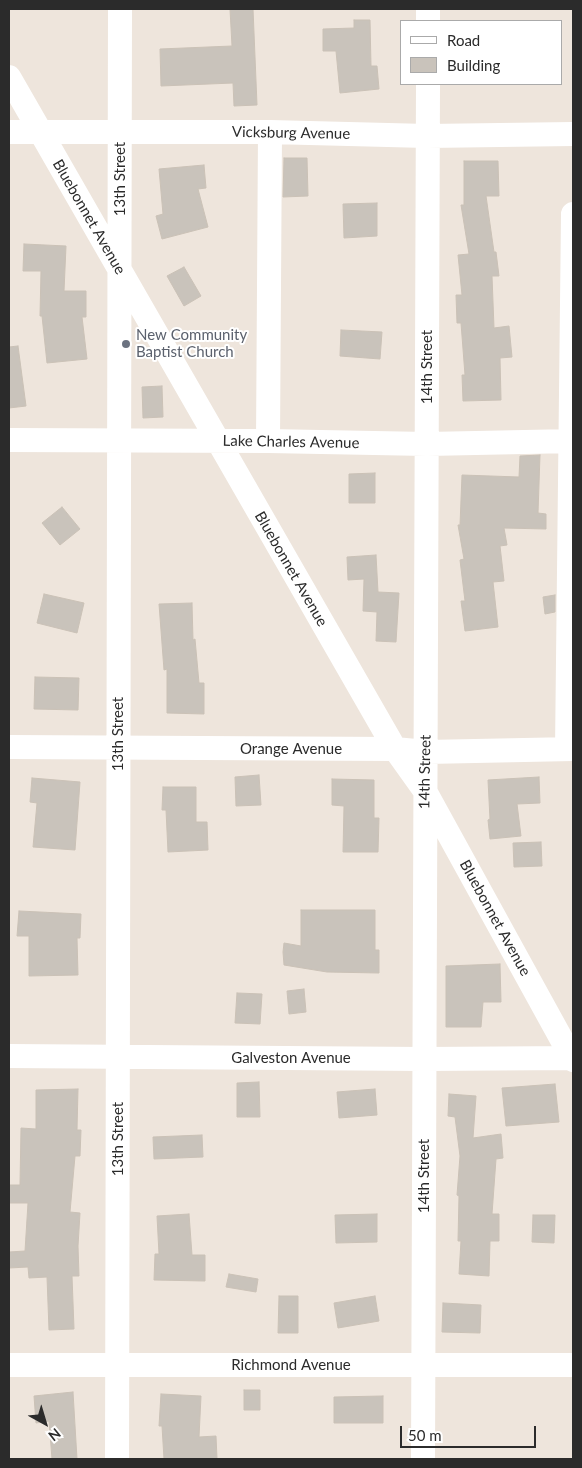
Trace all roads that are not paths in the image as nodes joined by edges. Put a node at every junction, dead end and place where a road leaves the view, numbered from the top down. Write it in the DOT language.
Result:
graph roads {
  1 [pos="120,9"];
  2 [pos="9,77"];
  3 [pos="428,85"];
  4 [pos="120,131"];
  5 [pos="9,132"];
  6 [pos="40,132"];
  7 [pos="270,132"];
  8 [pos="573,134"];
  9 [pos="428,136"];
  10 [pos="573,214"];
  11 [pos="120,270"];
  12 [pos="9,440"];
  13 [pos="119,440"];
  14 [pos="218,440"];
  15 [pos="572,440"];
  16 [pos="268,441"];
  17 [pos="426,444"];
  18 [pos="9,748"];
  19 [pos="118,748"];
  20 [pos="395,749"];
  21 [pos="570,749"];
  22 [pos="426,752"];
  23 [pos="425,791"];
  24 [pos="9,1056"];
  25 [pos="118,1057"];
  26 [pos="424,1059"];
  27 [pos="573,1059"];
  28 [pos="117,1364"];
  29 [pos="9,1365"];
  30 [pos="573,1365"];
  31 [pos="423,1366"];
  32 [pos="117,1459"];
  33 [pos="423,1459"];
  1 -- 4 [label="street, 13th Street"];
  2 -- 6 [label="street, Bluebonnet Avenue"];
  3 -- 9 [label="street, 14th Street"];
  4 -- 6 [label="street, Vicksburg Avenue"];
  4 -- 7 [label="street, Vicksburg Avenue"];
  4 -- 11 [label="street, 13th Street"];
  5 -- 6 [label="street, Vicksburg Avenue"];
  6 -- 11 [label="street, Bluebonnet Avenue"];
  7 -- 9 [label="street, Vicksburg Avenue"];
  7 -- 16 [label="street"];
  8 -- 9 [label="street, Vicksburg Avenue"];
  9 -- 17 [label="street, 14th Street"];
  10 -- 15 [label="street"];
  11 -- 13 [label="street, 13th Street"];
  11 -- 14 [label="street, Bluebonnet Avenue"];
  12 -- 13 [label="street, Lake Charles Avenue"];
  13 -- 14 [label="street, Lake Charles Avenue"];
  13 -- 19 [label="street, 13th Street"];
  14 -- 16 [label="street, Lake Charles Avenue"];
  14 -- 20 [label="street, Bluebonnet Avenue"];
  15 -- 17 [label="street, Lake Charles Avenue"];
  15 -- 21 [label="street"];
  16 -- 17 [label="street, Lake Charles Avenue"];
  17 -- 22 [label="street, 14th Street"];
  18 -- 19 [label="street, Orange Avenue"];
  19 -- 20 [label="street, Orange Avenue"];
  19 -- 25 [label="street, 13th Street"];
  20 -- 22 [label="street, Orange Avenue"];
  20 -- 23 [label="street, Bluebonnet Avenue"];
  21 -- 22 [label="street, Orange Avenue"];
  22 -- 23 [label="street, 14th Street"];
  23 -- 26 [label="street, 14th Street"];
  23 -- 27 [label="street, Bluebonnet Avenue"];
  24 -- 25 [label="street, Galveston Avenue"];
  25 -- 26 [label="street, Galveston Avenue"];
  25 -- 28 [label="street, 13th Street"];
  26 -- 27 [label="street, Galveston Avenue"];
  26 -- 31 [label="street, 14th Street"];
  28 -- 29 [label="street, Richmond Avenue"];
  28 -- 31 [label="street, Richmond Avenue"];
  28 -- 32 [label="street, 13th Street"];
  30 -- 31 [label="street, Richmond Avenue"];
  31 -- 33 [label="street, 14th Street"];
}
